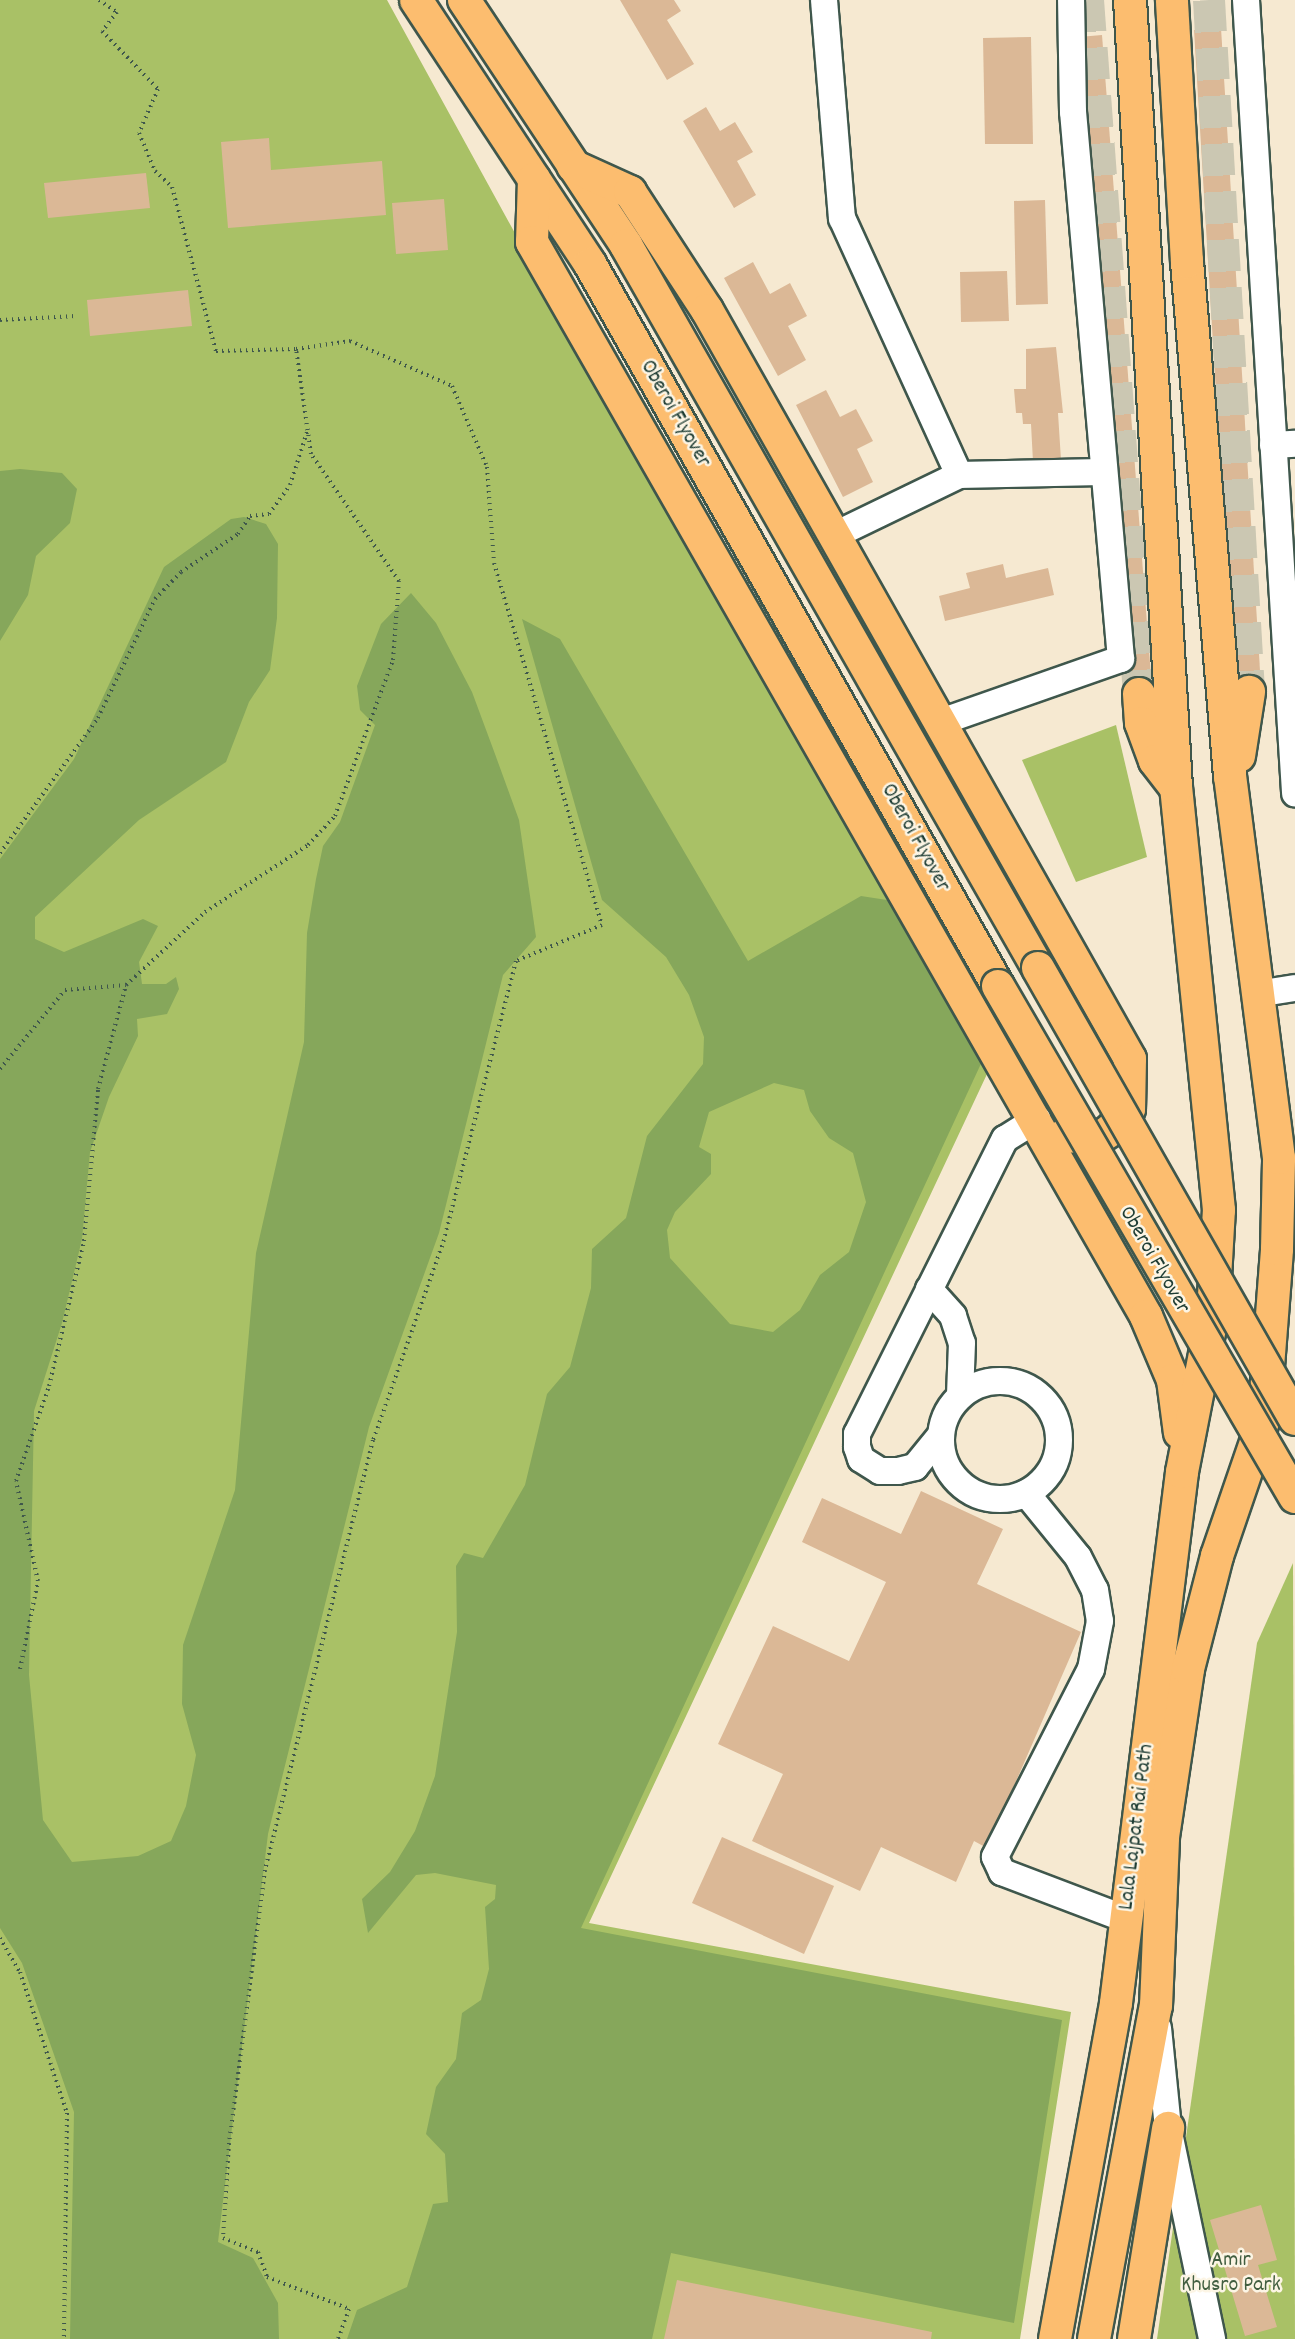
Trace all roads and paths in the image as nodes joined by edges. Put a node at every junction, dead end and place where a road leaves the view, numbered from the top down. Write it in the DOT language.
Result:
graph roads {
  1 [pos="99,0"];
  2 [pos="416,0"];
  3 [pos="464,0"];
  4 [pos="824,0"];
  5 [pos="1071,0"];
  6 [pos="1130,0"];
  7 [pos="1172,0"];
  8 [pos="1246,0"];
  9 [pos="106,2"];
  10 [pos="573,166"];
  11 [pos="534,179"];
  12 [pos="75,316"];
  13 [pos="0,320"];
  14 [pos="296,350"];
  15 [pos="309,427"];
  16 [pos="1284,444"];
  17 [pos="1101,472"];
  18 [pos="959,475"];
  19 [pos="833,536"];
  20 [pos="1292,686"];
  21 [pos="1249,692"];
  22 [pos="1138,694"];
  23 [pos="938,723"];
  24 [pos="1230,776"];
  25 [pos="1176,788"];
  26 [pos="1295,793"];
  27 [pos="0,853"];
  28 [pos="126,985"];
  29 [pos="1295,988"];
  30 [pos="1257,994"];
  31 [pos="0,1070"];
  32 [pos="1037,1119"];
  33 [pos="1279,1158"];
  34 [pos="1293,1216"];
  35 [pos="929,1289"];
  36 [pos="960,1396"];
  37 [pos="1295,1419"];
  38 [pos="941,1435"];
  39 [pos="1182,1472"];
  40 [pos="1026,1493"];
  41 [pos="1295,1497"];
  42 [pos="20,1669"];
  43 [pos="1126,1919"];
  44 [pos="0,1938"];
  45 [pos="1116,2003"];
  46 [pos="1156,2006"];
  47 [pos="1167,2128"];
  48 [pos="64,2339"];
  49 [pos="338,2339"];
  50 [pos="1039,2339"];
  51 [pos="1055,2339"];
  52 [pos="1094,2339"];
  53 [pos="1134,2339"];
  54 [pos="1212,2339"];
  1 -- 9 [label="path"];
  2 -- 11 [label="main road, Oberoi Flyover"];
  3 -- 10 [label="main road, Oberoi Flyover"];
  4 -- 18 [label="street"];
  5 -- 17 [label="street"];
  6 -- 25 [label="main road, Lala Lajpat Rai Path"];
  7 -- 24 [label="main road"];
  8 -- 16 [label="street"];
  9 -- 14 [label="path"];
  10 -- 19 [label="main road"];
  10 -- 37 [label="main road, Oberoi Flyover, bridge"];
  11 -- 32 [label="main road"];
  11 -- 41 [label="main road, Oberoi Flyover, bridge"];
  12 -- 13 [label="path"];
  14 -- 15 [label="path"];
  14 -- 49 [label="path"];
  15 -- 27 [label="path"];
  15 -- 28 [label="path"];
  16 -- 20 [label="street"];
  17 -- 18 [label="street"];
  17 -- 23 [label="street"];
  18 -- 19 [label="street"];
  19 -- 23 [label="main road"];
  20 -- 26 [label="street"];
  21 -- 24 [label="main road"];
  22 -- 25 [label="main road"];
  23 -- 32 [label="main road"];
  24 -- 30 [label="main road"];
  25 -- 39 [label="main road, Lala Lajpat Rai Path"];
  28 -- 31 [label="path"];
  28 -- 42 [label="path"];
  29 -- 30 [label="street"];
  30 -- 33 [label="main road"];
  32 -- 35 [label="street"];
  32 -- 39 [label="main road"];
  33 -- 34 [label="main road"];
  33 -- 46 [label="main road, Lala Lajpat Rai Path"];
  35 -- 36 [label="street"];
  35 -- 38 [label="street"];
  36 -- 38 [label="street"];
  36 -- 40 [label="street"];
  38 -- 40 [label="street"];
  39 -- 43 [label="main road, Lala Lajpat Rai Path"];
  40 -- 43 [label="street"];
  43 -- 45 [label="main road, Lala Lajpat Rai Path"];
  44 -- 48 [label="path"];
  45 -- 50 [label="main road"];
  45 -- 51 [label="main road, Lala Lajpat Rai Path"];
  46 -- 47 [label="street"];
  46 -- 52 [label="main road, Lala Lajpat Rai Path"];
  47 -- 53 [label="main road"];
  47 -- 54 [label="street"];
}
